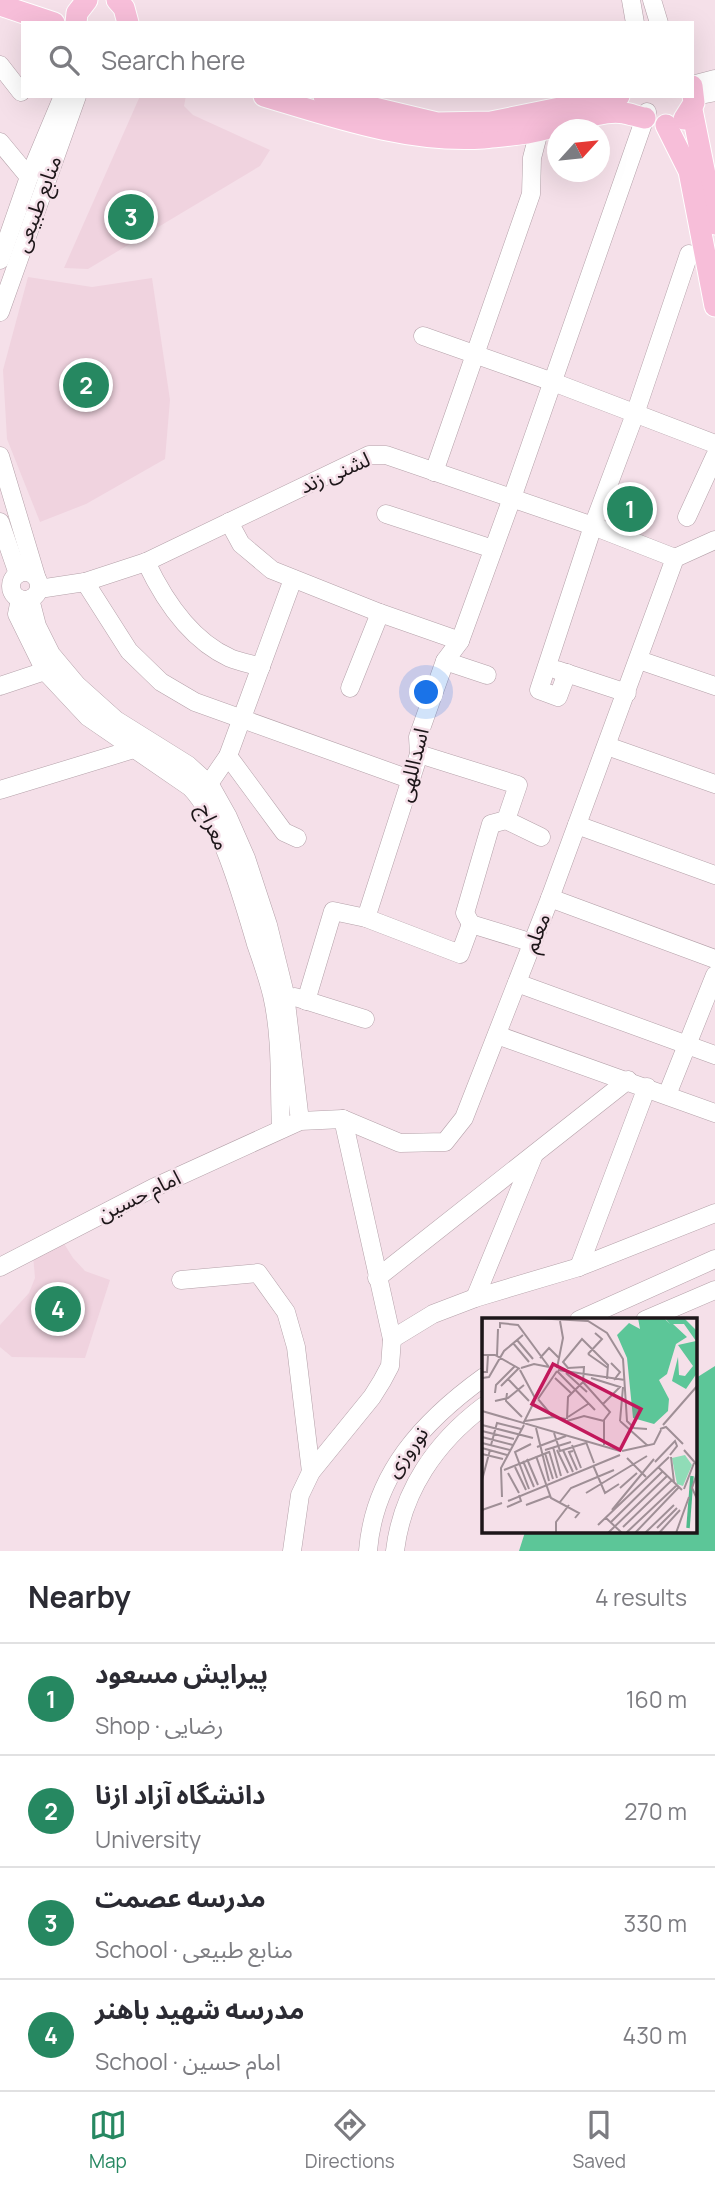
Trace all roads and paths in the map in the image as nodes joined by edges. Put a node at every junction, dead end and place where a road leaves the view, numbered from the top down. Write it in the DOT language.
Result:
graph roads {
  1 [pos="631,0"];
  2 [pos="652,0"];
  3 [pos="0,5"];
  4 [pos="48,21"];
  5 [pos="635,21"];
  6 [pos="658,21"];
  7 [pos="0,65"];
  8 [pos="715,79"];
  9 [pos="21,92"];
  10 [pos="697,94"];
  11 [pos="62,98"];
  12 [pos="77,98"];
  13 [pos="270,98"];
  14 [pos="332,98"];
  15 [pos="609,98"];
  16 [pos="644,109"];
  17 [pos="666,125"];
  18 [pos="539,131"];
  19 [pos="0,142"];
  20 [pos="29,177"];
  21 [pos="715,224"];
  22 [pos="689,254"];
  23 [pos="0,260"];
  24 [pos="715,306"];
  25 [pos="0,312"];
  26 [pos="423,336"];
  27 [pos="475,355"];
  28 [pos="553,382"];
  29 [pos="635,414"];
  30 [pos="715,444"];
  31 [pos="0,456"];
  32 [pos="715,456"];
  33 [pos="434,472"];
  34 [pos="512,498"];
  35 [pos="386,514"];
  36 [pos="687,517"];
  37 [pos="0,522"];
  38 [pos="229,522"];
  39 [pos="593,526"];
  40 [pos="715,540"];
  41 [pos="493,549"];
  42 [pos="675,558"];
  43 [pos="146,562"];
  44 [pos="10,578"];
  45 [pos="293,579"];
  46 [pos="85,582"];
  47 [pos="31,591"];
  48 [pos="380,613"];
  49 [pos="460,640"];
  50 [pos="639,660"];
  51 [pos="444,661"];
  52 [pos="261,667"];
  53 [pos="547,667"];
  54 [pos="45,671"];
  55 [pos="567,673"];
  56 [pos="487,676"];
  57 [pos="0,686"];
  58 [pos="715,686"];
  59 [pos="351,688"];
  60 [pos="627,693"];
  61 [pos="242,718"];
  62 [pos="607,746"];
  63 [pos="134,749"];
  64 [pos="419,754"];
  65 [pos="228,756"];
  66 [pos="412,780"];
  67 [pos="715,784"];
  68 [pos="0,790"];
  69 [pos="205,791"];
  70 [pos="506,820"];
  71 [pos="578,825"];
  72 [pos="541,837"];
  73 [pos="297,838"];
  74 [pos="715,874"];
  75 [pos="550,898"];
  76 [pos="366,918"];
  77 [pos="471,924"];
  78 [pos="533,943"];
  79 [pos="715,959"];
  80 [pos="715,975"];
  81 [pos="517,983"];
  82 [pos="285,994"];
  83 [pos="306,1001"];
  84 [pos="365,1019"];
  85 [pos="496,1035"];
  86 [pos="687,1045"];
  87 [pos="715,1055"];
  88 [pos="628,1080"];
  89 [pos="647,1087"];
  90 [pos="667,1095"];
  91 [pos="715,1113"];
  92 [pos="343,1119"];
  93 [pos="300,1121"];
  94 [pos="281,1129"];
  95 [pos="534,1154"];
  96 [pos="715,1213"];
  97 [pos="715,1259"];
  98 [pos="0,1267"];
  99 [pos="579,1267"];
  100 [pos="377,1278"];
  101 [pos="181,1280"];
  102 [pos="715,1290"];
  103 [pos="475,1298"];
  104 [pos="583,1318"];
  105 [pos="650,1318"];
  106 [pos="392,1339"];
  107 [pos="482,1378"];
  108 [pos="482,1408"];
  109 [pos="311,1472"];
  110 [pos="295,1547"];
  111 [pos="368,1551"];
  112 [pos="395,1551"];
  1 -- 5 [label="street"];
  2 -- 6 [label="street"];
  3 -- 4 [label="main road"];
  7 -- 9 [label="street"];
  8 -- 10 [label="street"];
  10 -- 17 [label="main road"];
  10 -- 21 [label="main road"];
  11 -- 20 [label="street, منابع طبیعی"];
  12 -- 25 [label="street, منابع طبیعی"];
  13 -- 18 [label="main road"];
  14 -- 15 [label="main road"];
  16 -- 17 [label="main road"];
  16 -- 18 [label="main road"];
  16 -- 28 [label="street, اسداللهی"];
  17 -- 24 [label="main road"];
  18 -- 27 [label="street"];
  19 -- 20 [label="street"];
  20 -- 23 [label="street, منابع طبیعی"];
  22 -- 29 [label="street"];
  26 -- 27 [label="street"];
  27 -- 28 [label="street"];
  27 -- 33 [label="street"];
  28 -- 29 [label="street"];
  28 -- 34 [label="street, اسداللهی"];
  29 -- 30 [label="street"];
  29 -- 39 [label="street"];
  31 -- 47 [label="street"];
  32 -- 36 [label="street"];
  33 -- 34 [label="street, لشنی زند"];
  33 -- 38 [label="street, لشنی زند"];
  34 -- 39 [label="street, لشنی زند"];
  34 -- 41 [label="street, اسداللهی"];
  35 -- 41 [label="street"];
  37 -- 44 [label="street"];
  38 -- 43 [label="street, لشنی زند"];
  38 -- 45 [label="street"];
  39 -- 42 [label="street, لشنی زند"];
  39 -- 53 [label="street"];
  40 -- 42 [label="street"];
  41 -- 49 [label="street, اسداللهی"];
  42 -- 50 [label="street, معلم"];
  43 -- 46 [label="street, لشنی زند"];
  43 -- 52 [label="street"];
  44 -- 47 [label="street"];
  44 -- 47 [label="street, لشنی زند"];
  45 -- 48 [label="street"];
  45 -- 52 [label="street"];
  46 -- 47 [label="street, لشنی زند"];
  46 -- 61 [label="street"];
  47 -- 54 [label="street, معراج"];
  47 -- 69 [label="street, معراج"];
  48 -- 49 [label="street"];
  48 -- 59 [label="street"];
  49 -- 51 [label="street, اسداللهی"];
  50 -- 58 [label="street"];
  50 -- 60 [label="street, معلم"];
  51 -- 56 [label="street"];
  51 -- 64 [label="street, اسداللهی"];
  52 -- 61 [label="street"];
  53 -- 55 [label="street"];
  53 -- 55 [label="street"];
  54 -- 57 [label="street"];
  54 -- 63 [label="street, معراج"];
  55 -- 60 [label="street"];
  60 -- 62 [label="street, معلم"];
  61 -- 65 [label="street"];
  61 -- 66 [label="street"];
  62 -- 67 [label="street"];
  62 -- 71 [label="street, معلم"];
  63 -- 68 [label="street"];
  63 -- 69 [label="street, معراج"];
  64 -- 66 [label="street, اسداللهی"];
  64 -- 70 [label="street"];
  65 -- 69 [label="street"];
  65 -- 73 [label="street"];
  66 -- 76 [label="street, اسداللهی"];
  69 -- 82 [label="street, معراج"];
  69 -- 94 [label="street, معراج"];
  70 -- 72 [label="street"];
  70 -- 77 [label="street"];
  71 -- 74 [label="street"];
  71 -- 75 [label="street, معلم"];
  75 -- 78 [label="street, معلم"];
  75 -- 79 [label="street"];
  76 -- 77 [label="street"];
  76 -- 83 [label="street"];
  77 -- 78 [label="street"];
  78 -- 81 [label="street, معلم"];
  80 -- 86 [label="street"];
  81 -- 85 [label="street, معلم"];
  81 -- 86 [label="street"];
  82 -- 83 [label="street"];
  82 -- 93 [label="street, معراج"];
  83 -- 84 [label="street"];
  85 -- 88 [label="street"];
  85 -- 92 [label="street, معلم"];
  86 -- 87 [label="street"];
  86 -- 90 [label="street"];
  88 -- 89 [label="street"];
  88 -- 95 [label="street"];
  89 -- 90 [label="street"];
  89 -- 99 [label="street"];
  90 -- 91 [label="street"];
  92 -- 93 [label="street, معلم"];
  92 -- 100 [label="street"];
  93 -- 94 [label="street, معلم"];
  94 -- 98 [label="street, امام حسین"];
  95 -- 100 [label="street"];
  95 -- 103 [label="street"];
  96 -- 99 [label="street"];
  97 -- 104 [label="street"];
  99 -- 103 [label="street"];
  100 -- 106 [label="street"];
  101 -- 109 [label="street"];
  102 -- 105 [label="street"];
  103 -- 106 [label="street"];
  106 -- 109 [label="street"];
  107 -- 111 [label="street, نوروزی"];
  108 -- 112 [label="street, نوروزی"];
  109 -- 110 [label="street"];
}
